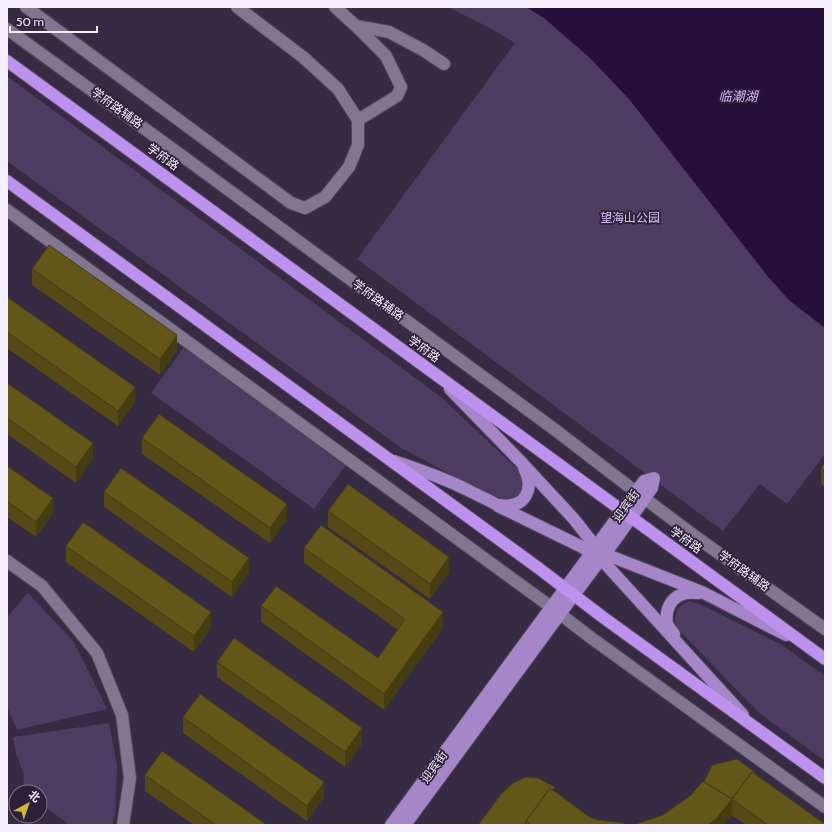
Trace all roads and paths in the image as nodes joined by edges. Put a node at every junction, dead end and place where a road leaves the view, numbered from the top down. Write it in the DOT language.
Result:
graph roads {
  1 [pos="26,7"];
  2 [pos="237,7"];
  3 [pos="335,7"];
  4 [pos="356,26"];
  5 [pos="7,29"];
  6 [pos="7,61"];
  7 [pos="444,64"];
  8 [pos="358,120"];
  9 [pos="7,181"];
  10 [pos="7,210"];
  11 [pos="437,375"];
  12 [pos="388,458"];
  13 [pos="522,463"];
  14 [pos="640,495"];
  15 [pos="498,506"];
  16 [pos="627,514"];
  17 [pos="598,553"];
  18 [pos="7,561"];
  19 [pos="570,592"];
  20 [pos="702,592"];
  21 [pos="555,611"];
  22 [pos="825,629"];
  23 [pos="805,645"];
  24 [pos="686,653"];
  25 [pos="825,659"];
  26 [pos="752,725"];
  27 [pos="825,778"];
  28 [pos="825,807"];
  29 [pos="123,825"];
  30 [pos="391,825"];
  31 [pos="405,825"];
  1 -- 8 [label="street"];
  2 -- 8 [label="street"];
  3 -- 4 [label="street"];
  4 -- 7 [label="street"];
  4 -- 8 [label="street"];
  5 -- 14 [label="street, 学府路辅路"];
  6 -- 11 [label="highway, 学府路"];
  9 -- 12 [label="highway"];
  10 -- 21 [label="street"];
  11 -- 13 [label="main road"];
  11 -- 16 [label="highway, 学府路"];
  12 -- 15 [label="main road"];
  12 -- 19 [label="highway"];
  13 -- 15 [label="main road"];
  13 -- 17 [label="main road"];
  14 -- 16 [label="main road, 迎宾街"];
  14 -- 22 [label="street, 学府路辅路"];
  15 -- 17 [label="main road"];
  16 -- 17 [label="main road, 迎宾街"];
  16 -- 23 [label="highway, 学府路"];
  17 -- 19 [label="main road, 迎宾街"];
  17 -- 20 [label="main road"];
  17 -- 24 [label="main road"];
  18 -- 29 [label="street"];
  19 -- 21 [label="main road, 迎宾街"];
  19 -- 26 [label="highway"];
  20 -- 23 [label="main road"];
  20 -- 24 [label="main road"];
  21 -- 28 [label="street"];
  21 -- 30 [label="main road, 迎宾街"];
  21 -- 31 [label="main road, 迎宾街"];
  23 -- 25 [label="highway, 学府路"];
  24 -- 26 [label="main road"];
  26 -- 27 [label="highway"];
}
